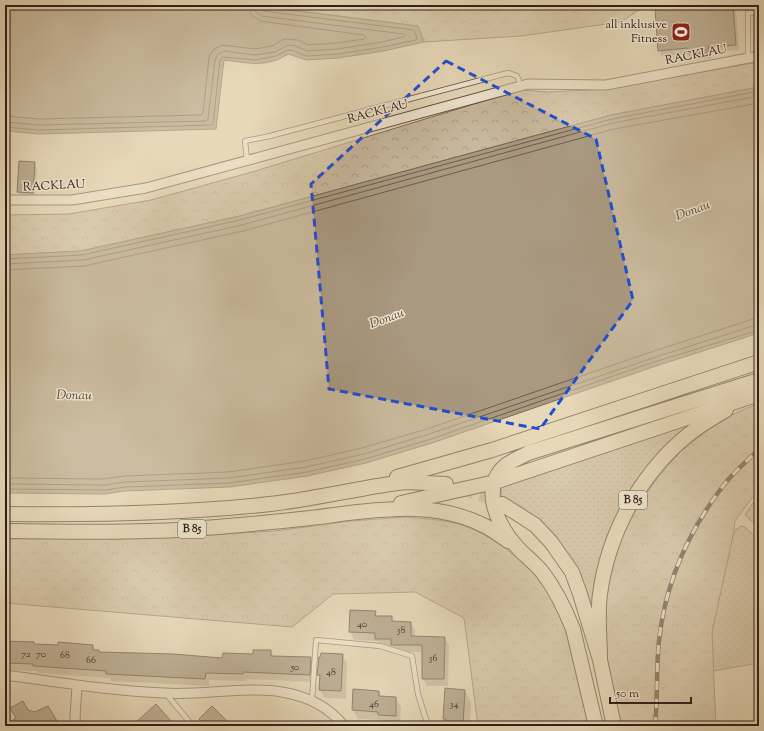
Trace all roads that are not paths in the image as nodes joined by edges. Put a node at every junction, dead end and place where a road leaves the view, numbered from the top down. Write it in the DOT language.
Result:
graph roads {
  1 [pos="759,12"];
  2 [pos="759,56"];
  3 [pos="748,57"];
  4 [pos="521,86"];
  5 [pos="247,160"];
  6 [pos="5,200"];
  7 [pos="759,362"];
  8 [pos="759,380"];
  9 [pos="759,394"];
  10 [pos="495,482"];
  11 [pos="446,484"];
  12 [pos="356,489"];
  13 [pos="502,504"];
  14 [pos="377,509"];
  15 [pos="5,514"];
  16 [pos="5,531"];
  17 [pos="517,547"];
  18 [pos="600,660"];
  19 [pos="5,675"];
  20 [pos="77,686"];
  21 [pos="166,694"];
  22 [pos="312,700"];
  23 [pos="338,718"];
  24 [pos="76,726"];
  25 [pos="193,726"];
  26 [pos="329,726"];
  27 [pos="344,726"];
  28 [pos="428,726"];
  29 [pos="596,726"];
  30 [pos="614,726"];
  1 -- 3 [label="lane"];
  2 -- 3 [label="street, RACKLAU"];
  3 -- 4 [label="street, RACKLAU"];
  4 -- 5 [label="street, RACKLAU"];
  4 -- 5 [label="lane"];
  5 -- 6 [label="street, RACKLAU"];
  7 -- 12 [label="main road"];
  8 -- 10 [label="main road, B 85"];
  9 -- 10 [label="main road"];
  9 -- 18 [label="main road, B 85"];
  10 -- 14 [label="main road"];
  10 -- 17 [label="main road, B 85"];
  11 -- 12 [label="main road, B 85"];
  12 -- 15 [label="main road, B 85"];
  13 -- 18 [label="main road, B 85"];
  14 -- 16 [label="main road, B 85"];
  14 -- 17 [label="main road, B 85"];
  17 -- 29 [label="main road, B 85"];
  18 -- 30 [label="main road, B 85"];
  19 -- 20 [label="street"];
  20 -- 21 [label="street"];
  20 -- 24 [label="street"];
  21 -- 22 [label="street"];
  21 -- 25 [label="lane"];
  22 -- 23 [label="street"];
  22 -- 28 [label="lane"];
  23 -- 26 [label="lane"];
  23 -- 27 [label="street"];
}
